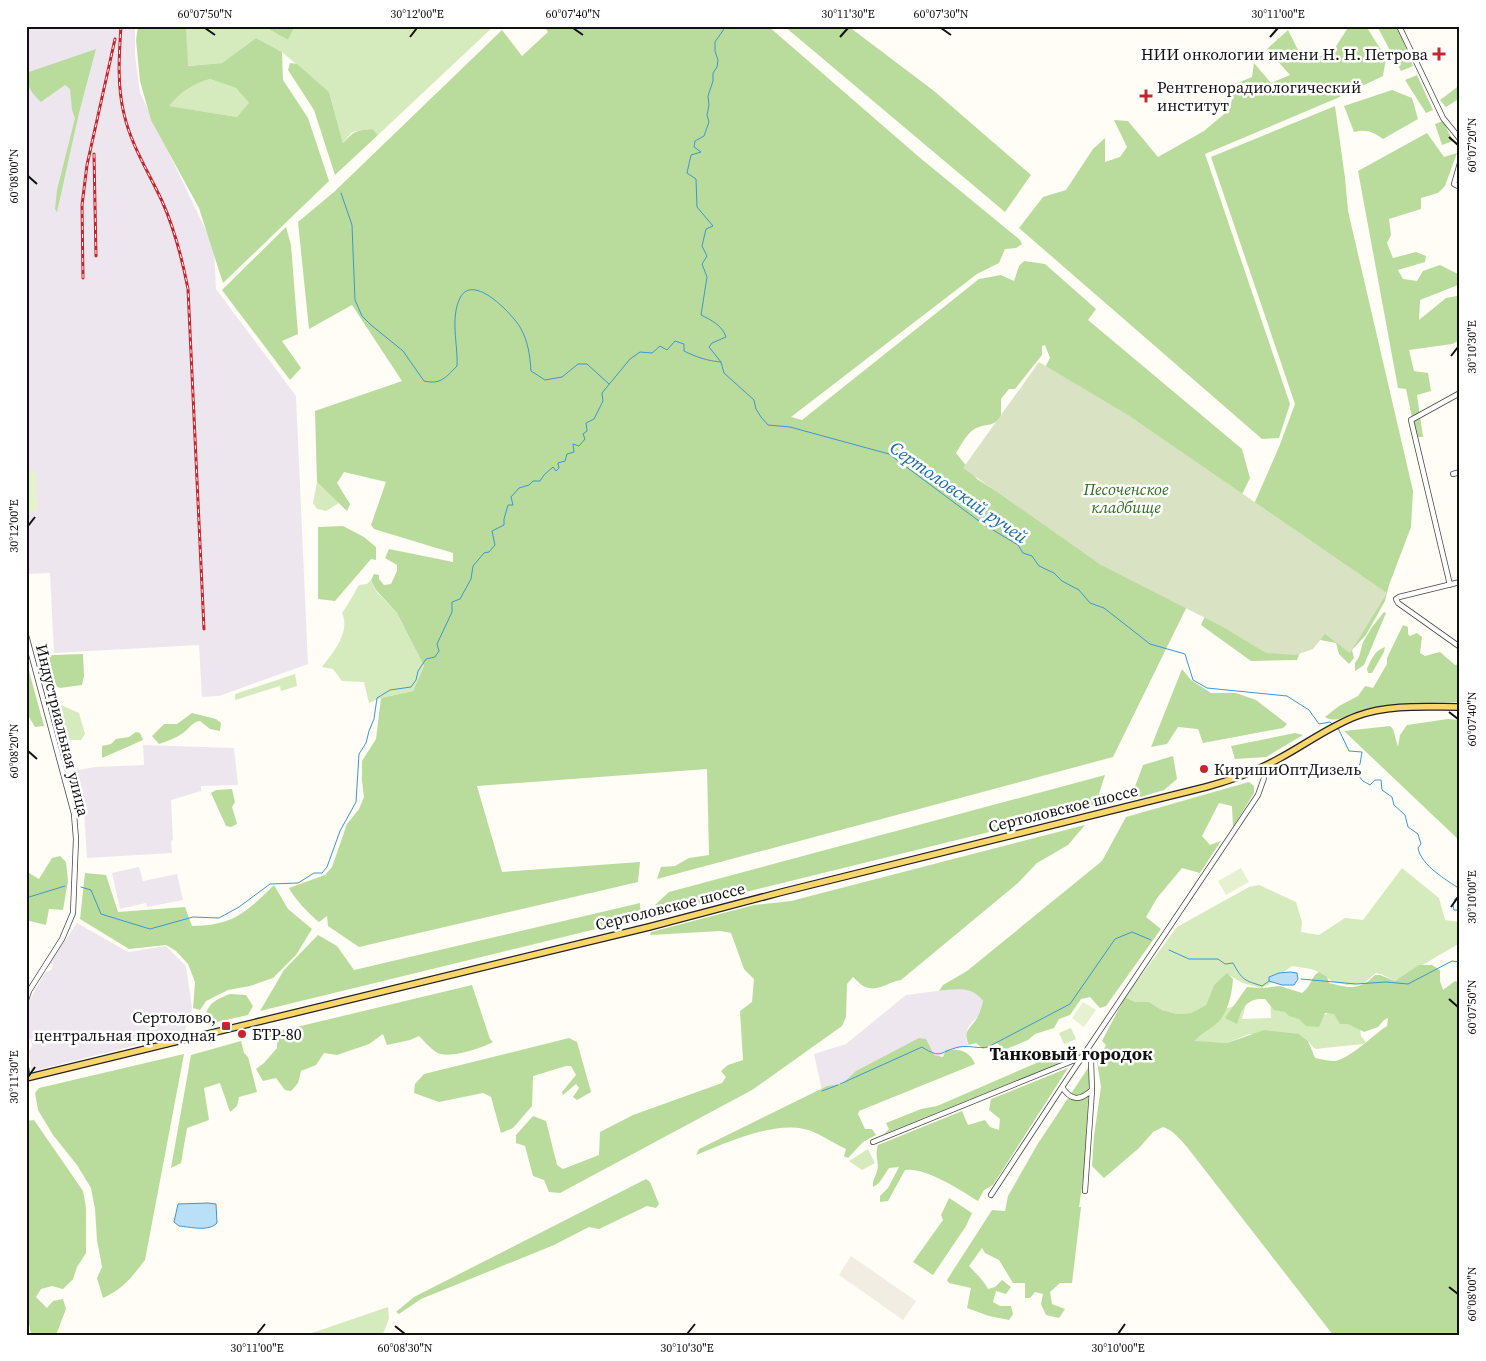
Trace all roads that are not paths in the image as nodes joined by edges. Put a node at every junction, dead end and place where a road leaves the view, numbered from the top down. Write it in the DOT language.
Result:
graph roads {
  1 [pos="1399,26"];
  2 [pos="1460,138"];
  3 [pos="1460,163"];
  4 [pos="1460,187"];
  5 [pos="1460,393"];
  6 [pos="1460,472"];
  7 [pos="1453,474"];
  8 [pos="1460,582"];
  9 [pos="1450,585"];
  10 [pos="26,635"];
  11 [pos="1460,647"];
  12 [pos="1460,707"];
  13 [pos="1264,766"];
  14 [pos="26,1000"];
  15 [pos="1085,1054"];
  16 [pos="26,1067"];
  17 [pos="27,1078"];
  18 [pos="1062,1087"];
  19 [pos="1092,1090"];
  20 [pos="873,1142"];
  21 [pos="1085,1191"];
  22 [pos="991,1195"];
  1 -- 2 [label="street"];
  3 -- 4 [label="street"];
  5 -- 9 [label="street"];
  6 -- 7 [label="street"];
  8 -- 9 [label="street"];
  9 -- 11 [label="street"];
  10 -- 14 [label="street, Индустриальная улица"];
  12 -- 13 [label="main road, Сертоловское шоссе"];
  13 -- 15 [label="street"];
  13 -- 17 [label="main road, Сертоловское шоссе"];
  15 -- 18 [label="street"];
  15 -- 19 [label="street"];
  15 -- 20 [label="street"];
  16 -- 17 [label="street"];
  18 -- 19 [label="street"];
  18 -- 22 [label="street"];
  19 -- 21 [label="street"];
}
